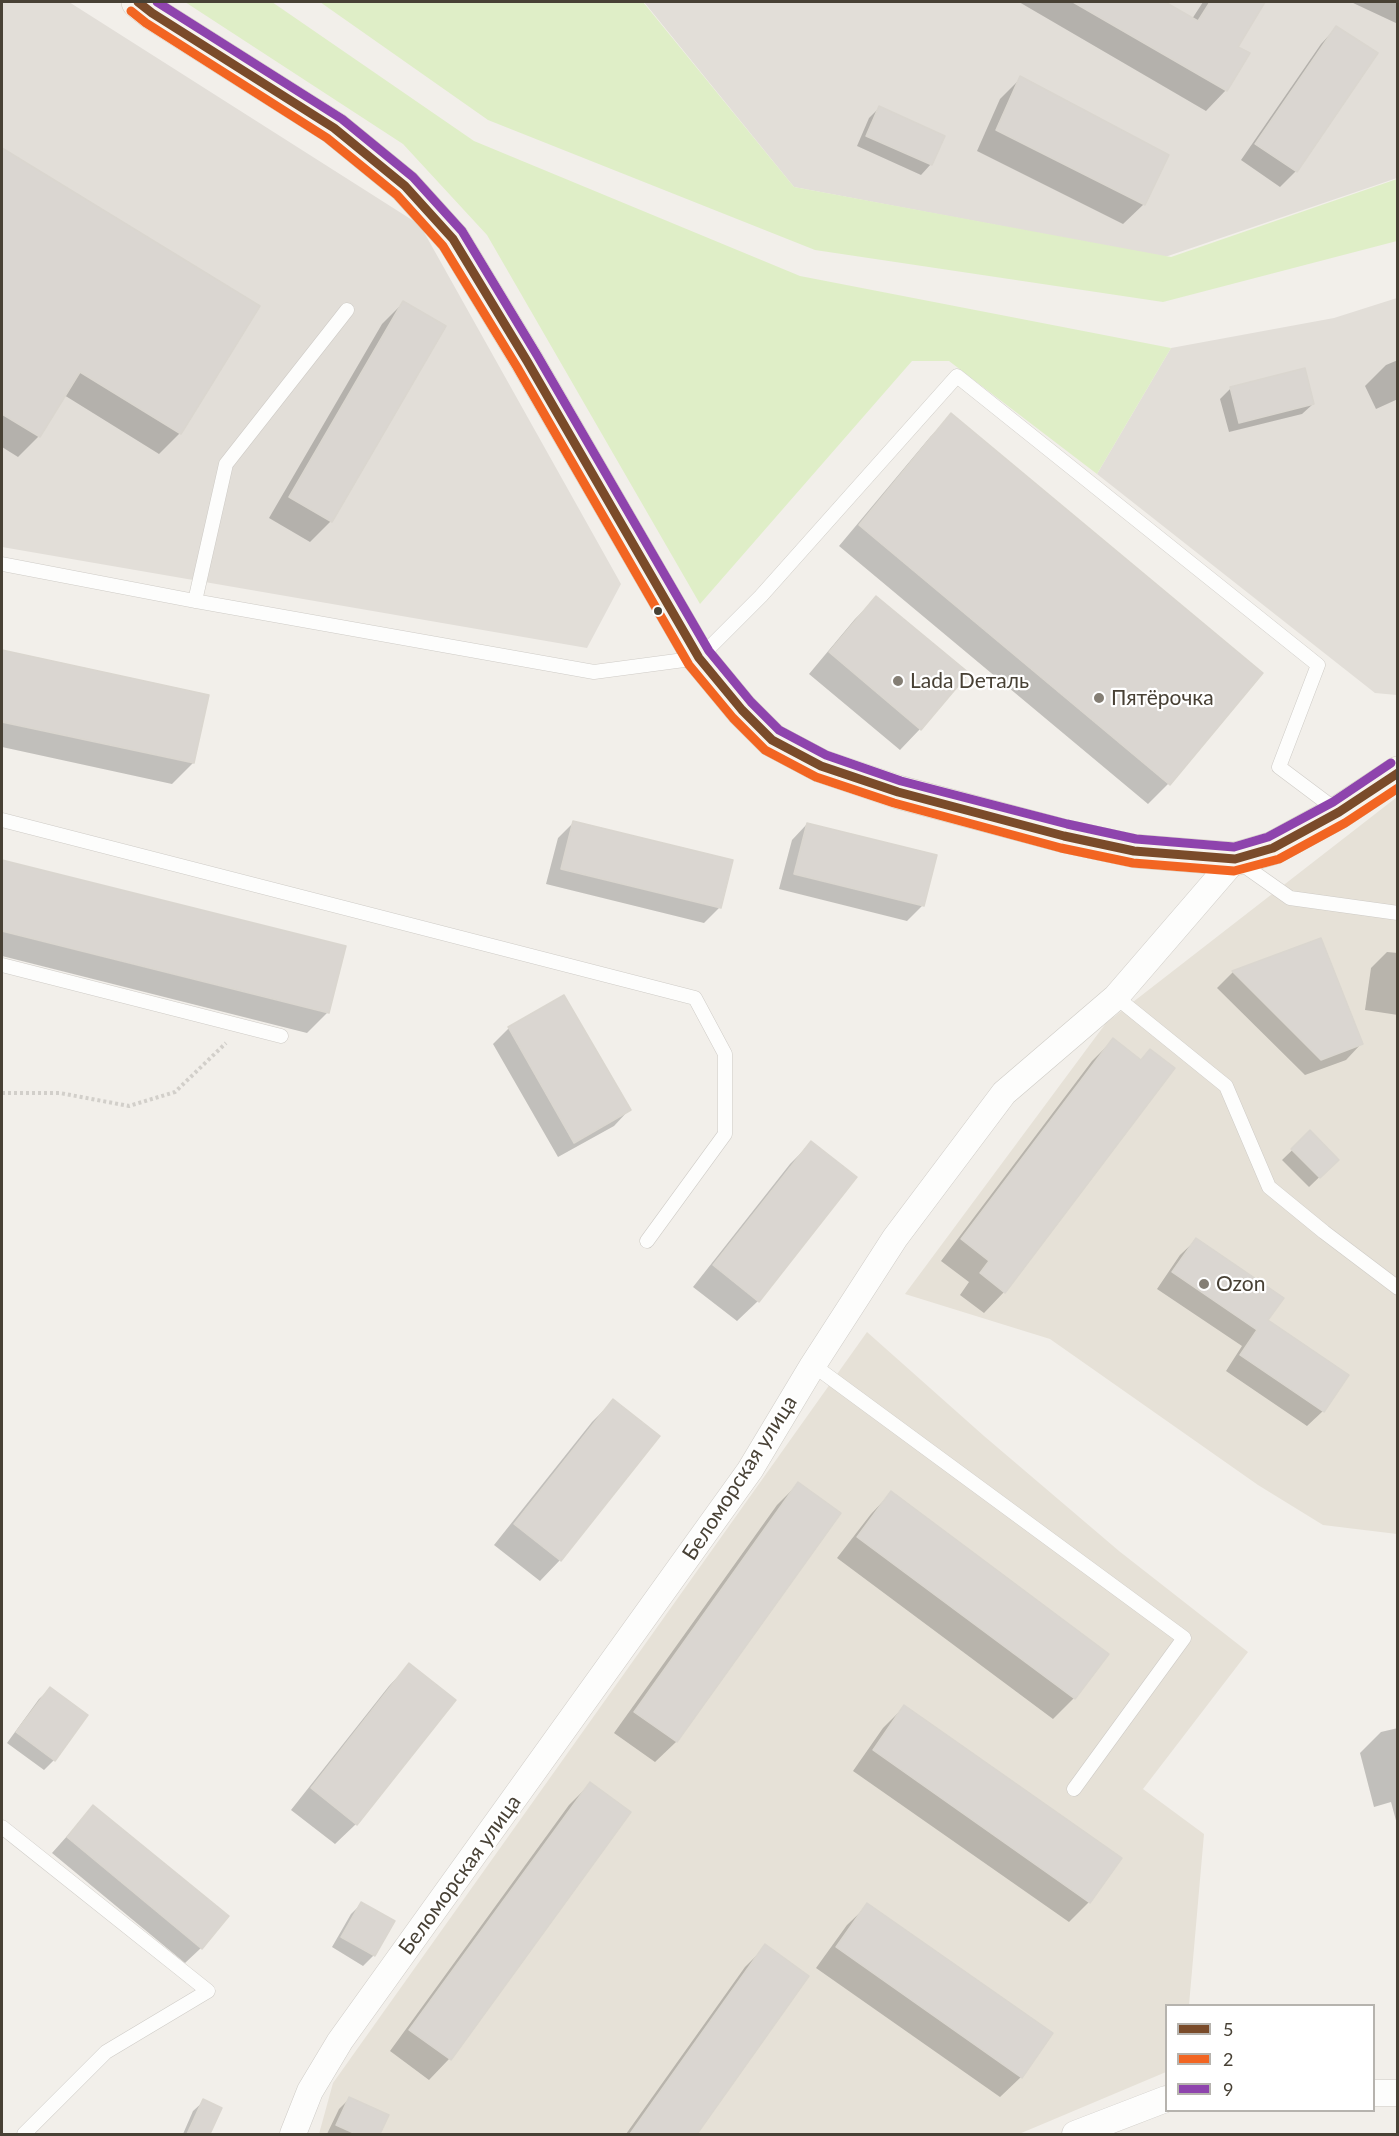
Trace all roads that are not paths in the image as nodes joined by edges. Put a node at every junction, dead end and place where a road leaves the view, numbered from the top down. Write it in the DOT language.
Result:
graph roads {
  1 [pos="138,2"];
  2 [pos="347,310"];
  3 [pos="2,564"];
  4 [pos="195,601"];
  5 [pos="699,658"];
  6 [pos="1398,773"];
  7 [pos="1339,812"];
  8 [pos="2,820"];
  9 [pos="1235,859"];
  10 [pos="1398,913"];
  11 [pos="2,964"];
  12 [pos="1116,997"];
  13 [pos="281,1036"];
  14 [pos="647,1240"];
  15 [pos="1398,1288"];
  16 [pos="813,1365"];
  17 [pos="1074,1790"];
  18 [pos="2,1827"];
  19 [pos="1375,2093"];
  20 [pos="1398,2093"];
  21 [pos="1165,2099"];
  22 [pos="24,2134"];
  23 [pos="293,2134"];
  24 [pos="1075,2134"];
  1 -- 5 [label="main road"];
  2 -- 4 [label="lane"];
  3 -- 4 [label="lane"];
  4 -- 5 [label="lane"];
  5 -- 7 [label="lane"];
  5 -- 9 [label="main road"];
  6 -- 7 [label="main road"];
  7 -- 9 [label="main road"];
  8 -- 14 [label="lane"];
  9 -- 10 [label="lane"];
  9 -- 12 [label="street, Беломорская улица"];
  11 -- 13 [label="lane"];
  12 -- 15 [label="lane"];
  12 -- 16 [label="street, Беломорская улица"];
  16 -- 17 [label="lane"];
  16 -- 23 [label="street, Беломорская улица"];
  18 -- 22 [label="lane"];
  19 -- 20 [label="street"];
  21 -- 24 [label="street"];
}
